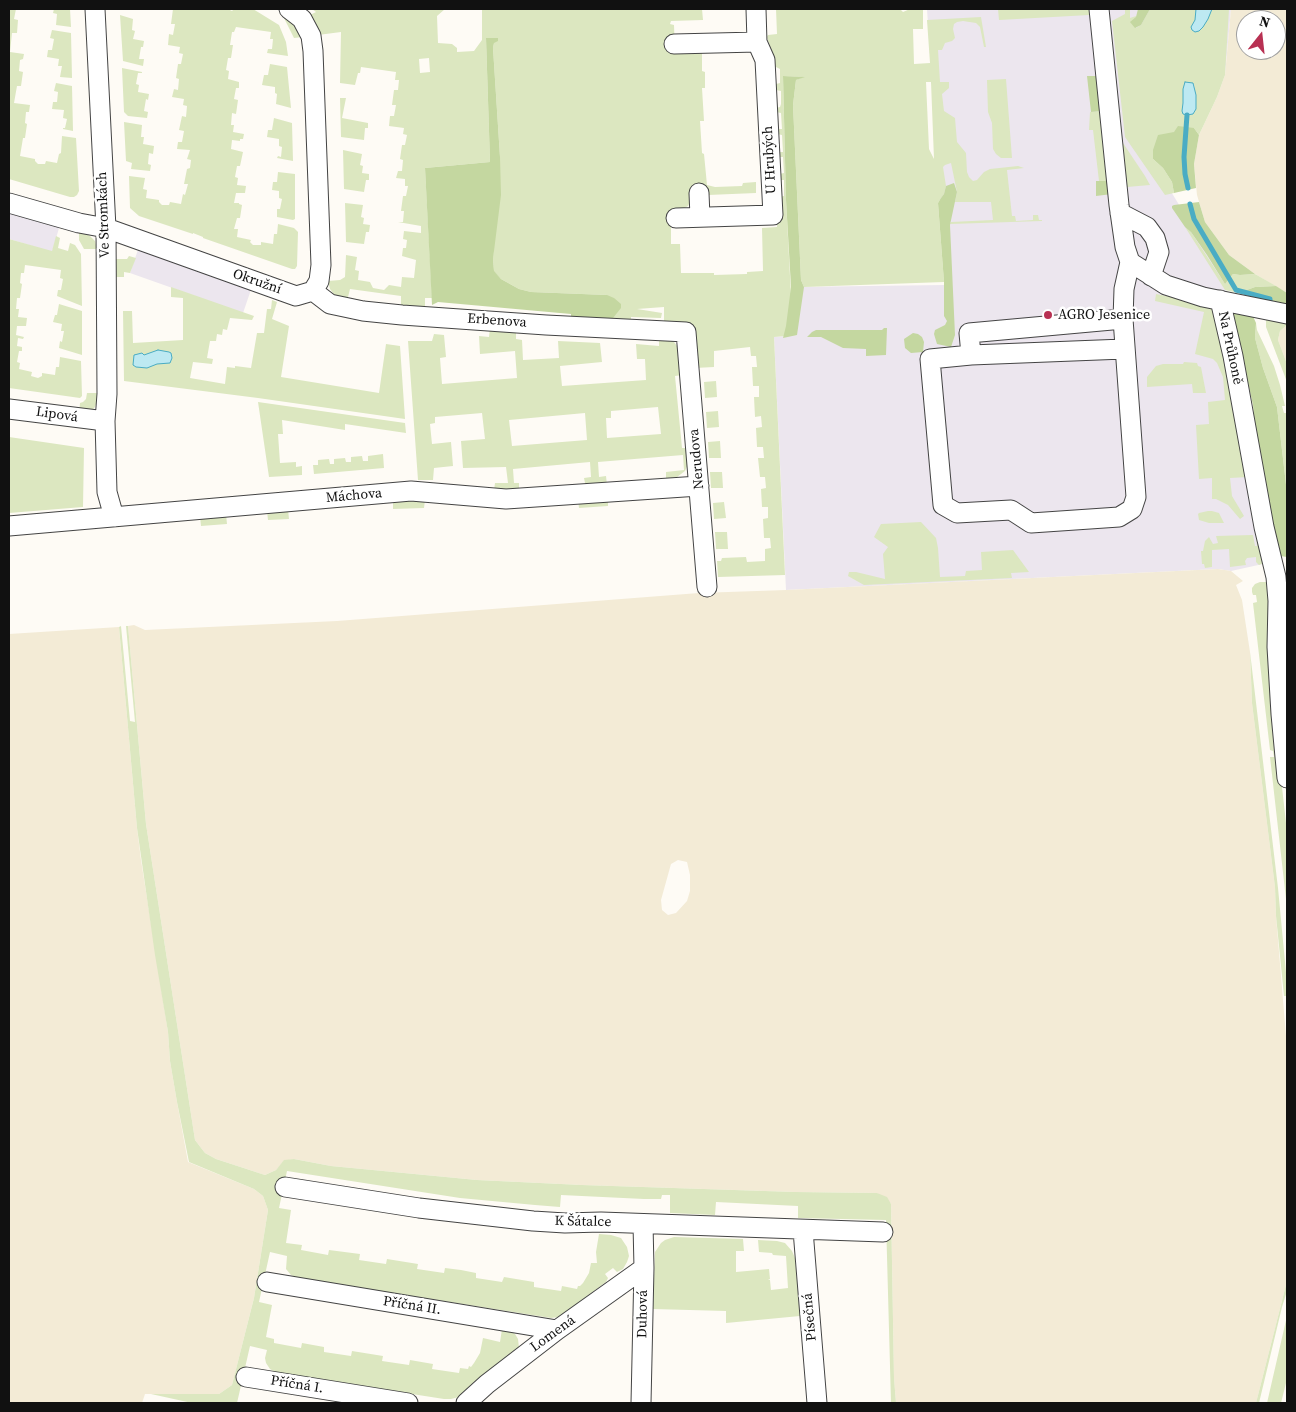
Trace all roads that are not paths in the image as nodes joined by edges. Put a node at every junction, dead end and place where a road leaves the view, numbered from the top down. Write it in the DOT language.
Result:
graph roads {
  1 [pos="95,9"];
  2 [pos="289,9"];
  3 [pos="756,9"];
  4 [pos="1099,9"];
  5 [pos="758,42"];
  6 [pos="674,44"];
  7 [pos="699,193"];
  8 [pos="9,203"];
  9 [pos="1120,213"];
  10 [pos="700,217"];
  11 [pos="676,218"];
  12 [pos="106,228"];
  13 [pos="1130,262"];
  14 [pos="1151,276"];
  15 [pos="312,291"];
  16 [pos="1220,300"];
  17 [pos="1287,314"];
  18 [pos="1123,319"];
  19 [pos="686,332"];
  20 [pos="1124,348"];
  21 [pos="970,355"];
  22 [pos="9,409"];
  23 [pos="105,421"];
  24 [pos="699,486"];
  25 [pos="114,517"];
  26 [pos="9,526"];
  27 [pos="707,587"];
  28 [pos="1287,778"];
  29 [pos="286,1187"];
  30 [pos="643,1224"];
  31 [pos="803,1230"];
  32 [pos="883,1232"];
  33 [pos="644,1268"];
  34 [pos="267,1282"];
  35 [pos="557,1330"];
  36 [pos="246,1377"];
  37 [pos="408,1403"];
  38 [pos="466,1403"];
  39 [pos="641,1403"];
  40 [pos="817,1403"];
  1 -- 12 [label="street, Ve Stromkách"];
  2 -- 15 [label="street"];
  3 -- 5 [label="street, U Hrubých"];
  4 -- 9 [label="street"];
  5 -- 6 [label="street"];
  5 -- 10 [label="street, U Hrubých"];
  7 -- 10 [label="street"];
  8 -- 12 [label="street, Okružní"];
  9 -- 13 [label="street"];
  9 -- 14 [label="street"];
  10 -- 11 [label="street, U Hrubých"];
  12 -- 15 [label="street, Okružní"];
  12 -- 23 [label="street, Ve Stromkách"];
  13 -- 14 [label="street, Na Průhoně"];
  13 -- 18 [label="street"];
  14 -- 16 [label="street, Na Průhoně"];
  15 -- 19 [label="street, Erbenova"];
  16 -- 17 [label="street"];
  16 -- 28 [label="street, Na Průhoně"];
  18 -- 20 [label="street"];
  18 -- 21 [label="street"];
  19 -- 24 [label="street, Nerudova"];
  20 -- 21 [label="street"];
  20 -- 21 [label="street"];
  22 -- 23 [label="street, Lipová"];
  23 -- 25 [label="street, Ve Stromkách"];
  24 -- 25 [label="street, Máchova"];
  24 -- 27 [label="street, Nerudova"];
  25 -- 26 [label="street, Máchova"];
  29 -- 30 [label="street, K Šátalce"];
  30 -- 31 [label="street, K Šátalce"];
  30 -- 33 [label="street, Duhová"];
  31 -- 32 [label="street, K Šátalce"];
  31 -- 40 [label="street, Písečná"];
  33 -- 35 [label="street, Lomená"];
  33 -- 39 [label="street, Duhová"];
  34 -- 35 [label="street, Příčná II."];
  35 -- 38 [label="street, Lomená"];
  36 -- 37 [label="street, Příčná I."];
}
